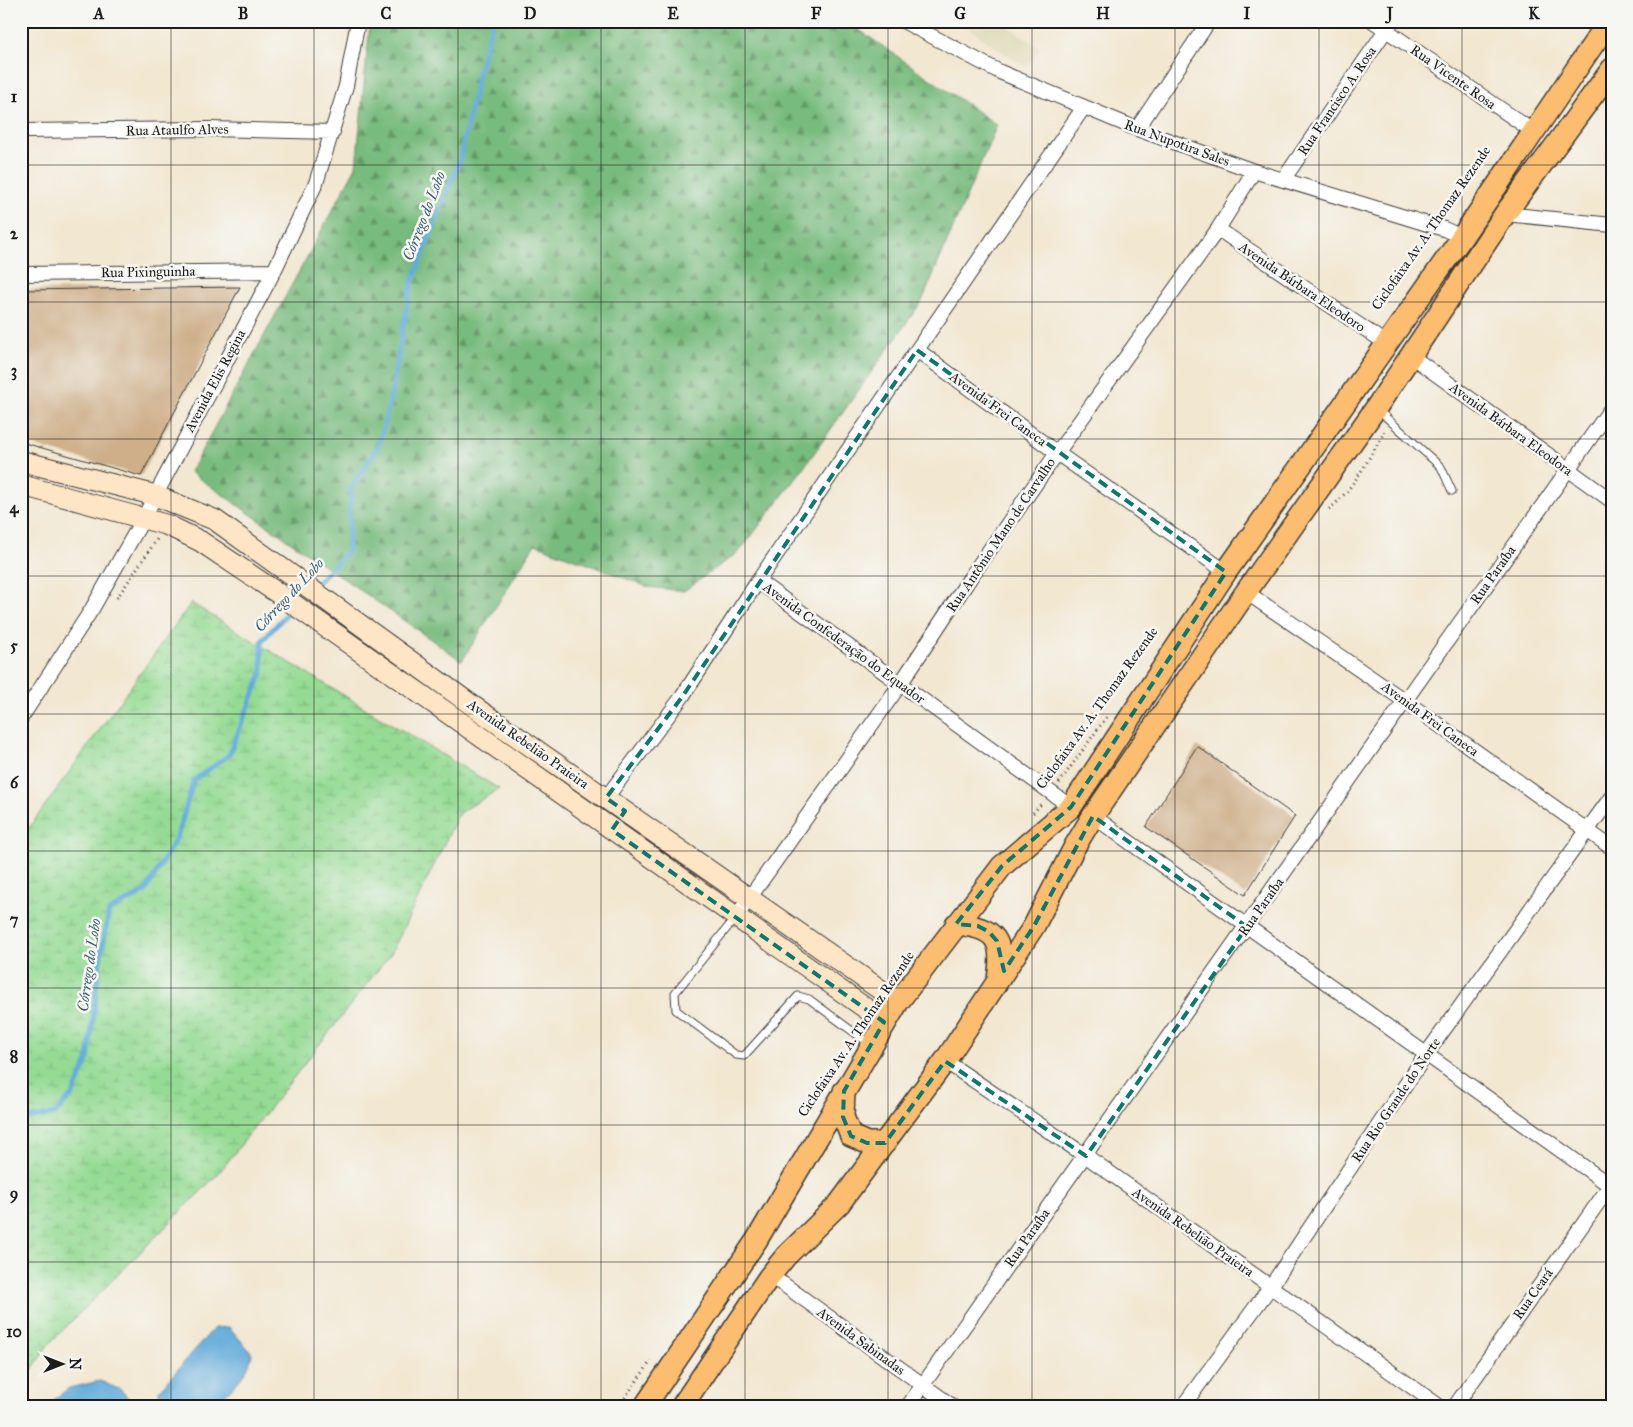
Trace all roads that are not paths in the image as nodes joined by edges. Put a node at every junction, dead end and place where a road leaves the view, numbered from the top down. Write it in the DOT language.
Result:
graph roads {
  1 [pos="358,21"];
  2 [pos="903,21"];
  3 [pos="1208,21"];
  4 [pos="1373,21"];
  5 [pos="1609,21"];
  6 [pos="1389,26"];
  7 [pos="1612,69"];
  8 [pos="1084,107"];
  9 [pos="1137,129"];
  10 [pos="21,132"];
  11 [pos="333,132"];
  12 [pos="1534,132"];
  13 [pos="1254,171"];
  14 [pos="1283,180"];
  15 [pos="1505,214"];
  16 [pos="1612,225"];
  17 [pos="1218,229"];
  18 [pos="1462,237"];
  19 [pos="274,271"];
  20 [pos="21,274"];
  21 [pos="1387,344"];
  22 [pos="918,350"];
  23 [pos="1411,356"];
  24 [pos="1612,407"];
  25 [pos="1376,408"];
  26 [pos="1057,453"];
  27 [pos="21,461"];
  28 [pos="1567,470"];
  29 [pos="88,477"];
  30 [pos="21,485"];
  31 [pos="1452,491"];
  32 [pos="154,495"];
  33 [pos="1612,501"];
  34 [pos="82,502"];
  35 [pos="143,519"];
  36 [pos="1226,572"];
  37 [pos="758,581"];
  38 [pos="1246,592"];
  39 [pos="901,684"];
  40 [pos="1405,701"];
  41 [pos="21,718"];
  42 [pos="1612,796"];
  43 [pos="606,798"];
  44 [pos="1071,807"];
  45 [pos="625,811"];
  46 [pos="1093,816"];
  47 [pos="612,830"];
  48 [pos="1585,831"];
  49 [pos="1612,848"];
  50 [pos="750,898"];
  51 [pos="736,917"];
  52 [pos="956,924"];
  53 [pos="1247,927"];
  54 [pos="997,982"];
  55 [pos="898,1002"];
  56 [pos="884,1022"];
  57 [pos="871,1045"];
  58 [pos="1427,1053"];
  59 [pos="945,1061"];
  60 [pos="844,1091"];
  61 [pos="885,1143"];
  62 [pos="1086,1156"];
  63 [pos="1611,1185"];
  64 [pos="769,1277"];
  65 [pos="1271,1286"];
  66 [pos="922,1385"];
  67 [pos="645,1406"];
  68 [pos="682,1406"];
  69 [pos="908,1406"];
  70 [pos="952,1406"];
  71 [pos="1183,1406"];
  72 [pos="1439,1406"];
  73 [pos="1454,1406"];
  1 -- 11 [label="street, Avenida Elis Regina"];
  2 -- 8 [label="street, Rua Nupotira Sales"];
  3 -- 9 [label="street"];
  4 -- 6 [label="street, Rua Vicente Rosa"];
  5 -- 12 [label="main road"];
  6 -- 12 [label="street, Rua Vicente Rosa"];
  6 -- 14 [label="street, Rua Francisco A. Rosa"];
  7 -- 15 [label="main road"];
  8 -- 9 [label="street, Rua Nupotira Sales"];
  8 -- 22 [label="street"];
  9 -- 13 [label="street, Rua Nupotira Sales"];
  10 -- 11 [label="street, Rua Ataulfo Alves"];
  11 -- 19 [label="street, Avenida Elis Regina"];
  12 -- 18 [label="main road"];
  13 -- 14 [label="street, Rua Nupotira Sales"];
  13 -- 17 [label="street, Rua Antônio Mano de Carvalho"];
  14 -- 18 [label="street, Rua Nupotira Sales"];
  15 -- 16 [label="street"];
  15 -- 23 [label="main road"];
  17 -- 21 [label="street, Avenida Bárbara Eleodoro"];
  17 -- 26 [label="street, Rua Antônio Mano de Carvalho"];
  18 -- 21 [label="main road"];
  19 -- 20 [label="street, Rua Pixinguinha"];
  19 -- 32 [label="street, Avenida Elis Regina"];
  21 -- 36 [label="main road"];
  22 -- 26 [label="street, Avenida Frei Caneca"];
  22 -- 37 [label="street"];
  23 -- 25 [label="main road"];
  23 -- 28 [label="street, Avenida Bárbara Eleodora"];
  24 -- 28 [label="street, Rua Paraíba"];
  25 -- 31 [label="lane"];
  25 -- 38 [label="main road"];
  26 -- 36 [label="street, Avenida Frei Caneca"];
  26 -- 39 [label="street, Rua Antônio Mano de Carvalho"];
  27 -- 29 [label="street, Avenida Rebelião Praieira"];
  28 -- 33 [label="street, Avenida Bárbara Eleodora"];
  28 -- 40 [label="street, Rua Paraíba"];
  29 -- 32 [label="street, Avenida Rebelião Praieira"];
  29 -- 34 [label="street"];
  30 -- 34 [label="street, Avenida Rebelião Praieira"];
  32 -- 35 [label="street, Avenida Elis Regina"];
  32 -- 43 [label="street, Avenida Rebelião Praieira"];
  34 -- 35 [label="street, Avenida Rebelião Praieira"];
  35 -- 41 [label="street, Avenida Elis Regina"];
  35 -- 47 [label="street, Avenida Rebelião Praieira"];
  36 -- 44 [label="main road"];
  37 -- 39 [label="street, Avenida Confederação do Equador"];
  37 -- 43 [label="street, Avenida Confederação do Equador"];
  38 -- 40 [label="street, Avenida Frei Caneca"];
  38 -- 46 [label="main road"];
  39 -- 44 [label="street, Avenida Confederação do Equador"];
  39 -- 50 [label="street, Rua Antônio Mano de Carvalho"];
  40 -- 48 [label="street, Avenida Frei Caneca"];
  40 -- 53 [label="street, Rua Paraíba"];
  42 -- 48 [label="street, Rua Rio Grande do Norte"];
  43 -- 45 [label="street, Avenida Rebelião Praieira"];
  44 -- 52 [label="main road"];
  45 -- 47 [label="street"];
  45 -- 50 [label="street, Avenida Rebelião Praieira"];
  46 -- 53 [label="street"];
  46 -- 54 [label="main road"];
  47 -- 51 [label="street, Avenida Rebelião Praieira"];
  48 -- 49 [label="street, Avenida Frei Caneca"];
  48 -- 58 [label="street, Rua Rio Grande do Norte"];
  50 -- 51 [label="street, Rua Antônio Mano de Carvalho"];
  50 -- 55 [label="street, Avenida Rebelião Praieira"];
  51 -- 56 [label="street, Avenida Rebelião Praieira"];
  51 -- 57 [label="lane"];
  52 -- 54 [label="main road"];
  52 -- 55 [label="main road"];
  53 -- 58 [label="street"];
  53 -- 62 [label="street, Rua Paraíba"];
  54 -- 59 [label="main road"];
  55 -- 56 [label="main road"];
  56 -- 57 [label="main road"];
  57 -- 60 [label="main road"];
  58 -- 63 [label="street"];
  58 -- 65 [label="street, Rua Rio Grande do Norte"];
  59 -- 61 [label="main road"];
  59 -- 62 [label="street, Avenida Rebelião Praieira"];
  60 -- 61 [label="main road"];
  60 -- 67 [label="main road"];
  61 -- 64 [label="main road"];
  62 -- 65 [label="street, Avenida Rebelião Praieira"];
  62 -- 66 [label="street, Rua Paraíba"];
  63 -- 73 [label="street, Rua Ceará"];
  64 -- 66 [label="street, Avenida Sabinadas"];
  64 -- 68 [label="main road"];
  65 -- 71 [label="street, Rua Rio Grande do Norte"];
  65 -- 72 [label="street, Avenida Rebelião Praieira"];
  66 -- 69 [label="street, Rua Paraíba"];
  66 -- 70 [label="street, Avenida Sabinadas"];
}
